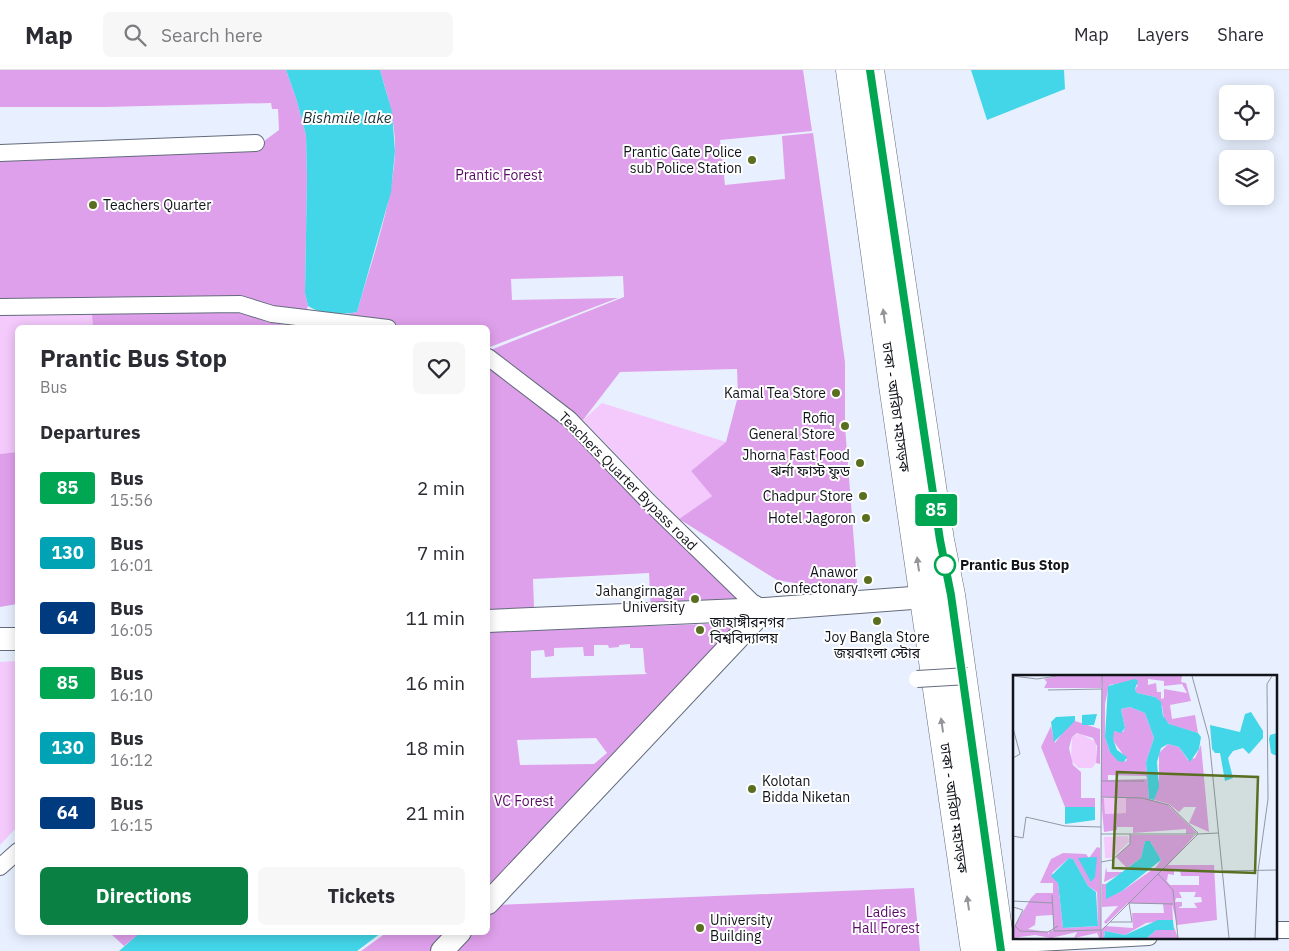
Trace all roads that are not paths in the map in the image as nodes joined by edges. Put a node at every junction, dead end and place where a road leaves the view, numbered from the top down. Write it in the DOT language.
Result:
graph roads {
  1 [pos="850,70"];
  2 [pos="870,70"];
  3 [pos="256,143"];
  4 [pos="0,153"];
  5 [pos="0,307"];
  6 [pos="363,325"];
  7 [pos="490,358"];
  8 [pos="951,595"];
  9 [pos="923,597"];
  10 [pos="765,609"];
  11 [pos="490,621"];
  12 [pos="0,639"];
  13 [pos="15,639"];
  14 [pos="968,676"];
  15 [pos="917,679"];
  16 [pos="15,854"];
  17 [pos="0,867"];
  18 [pos="490,901"];
  19 [pos="1276,930"];
  20 [pos="1289,930"];
  21 [pos="457,935"];
  22 [pos="1136,938"];
  23 [pos="992,949"];
  24 [pos="442,951"];
  9 -- 1 [label="highway, ঢাকা - আরিচা মহাসড়ক, one-way"];
  2 -- 8 [label="highway, ঢাকা - আরিচা মহাসড়ক"];
  3 -- 4 [label="street"];
  5 -- 6 [label="street"];
  7 -- 10 [label="street, Teachers Quarter Bypass road"];
  8 -- 9 [label="street"];
  8 -- 23 [label="highway, ঢাকা - আরিচা মহাসড়ক"];
  9 -- 10 [label="street"];
  23 -- 9 [label="highway, ঢাকা - আরিচা মহাসড়ক, one-way"];
  10 -- 11 [label="street"];
  10 -- 18 [label="street"];
  12 -- 13 [label="street"];
  14 -- 15 [label="street, bridge"];
  16 -- 17 [label="street"];
  19 -- 20 [label="street"];
  21 -- 24 [label="street"];
  22 -- 23 [label="street"];
}
